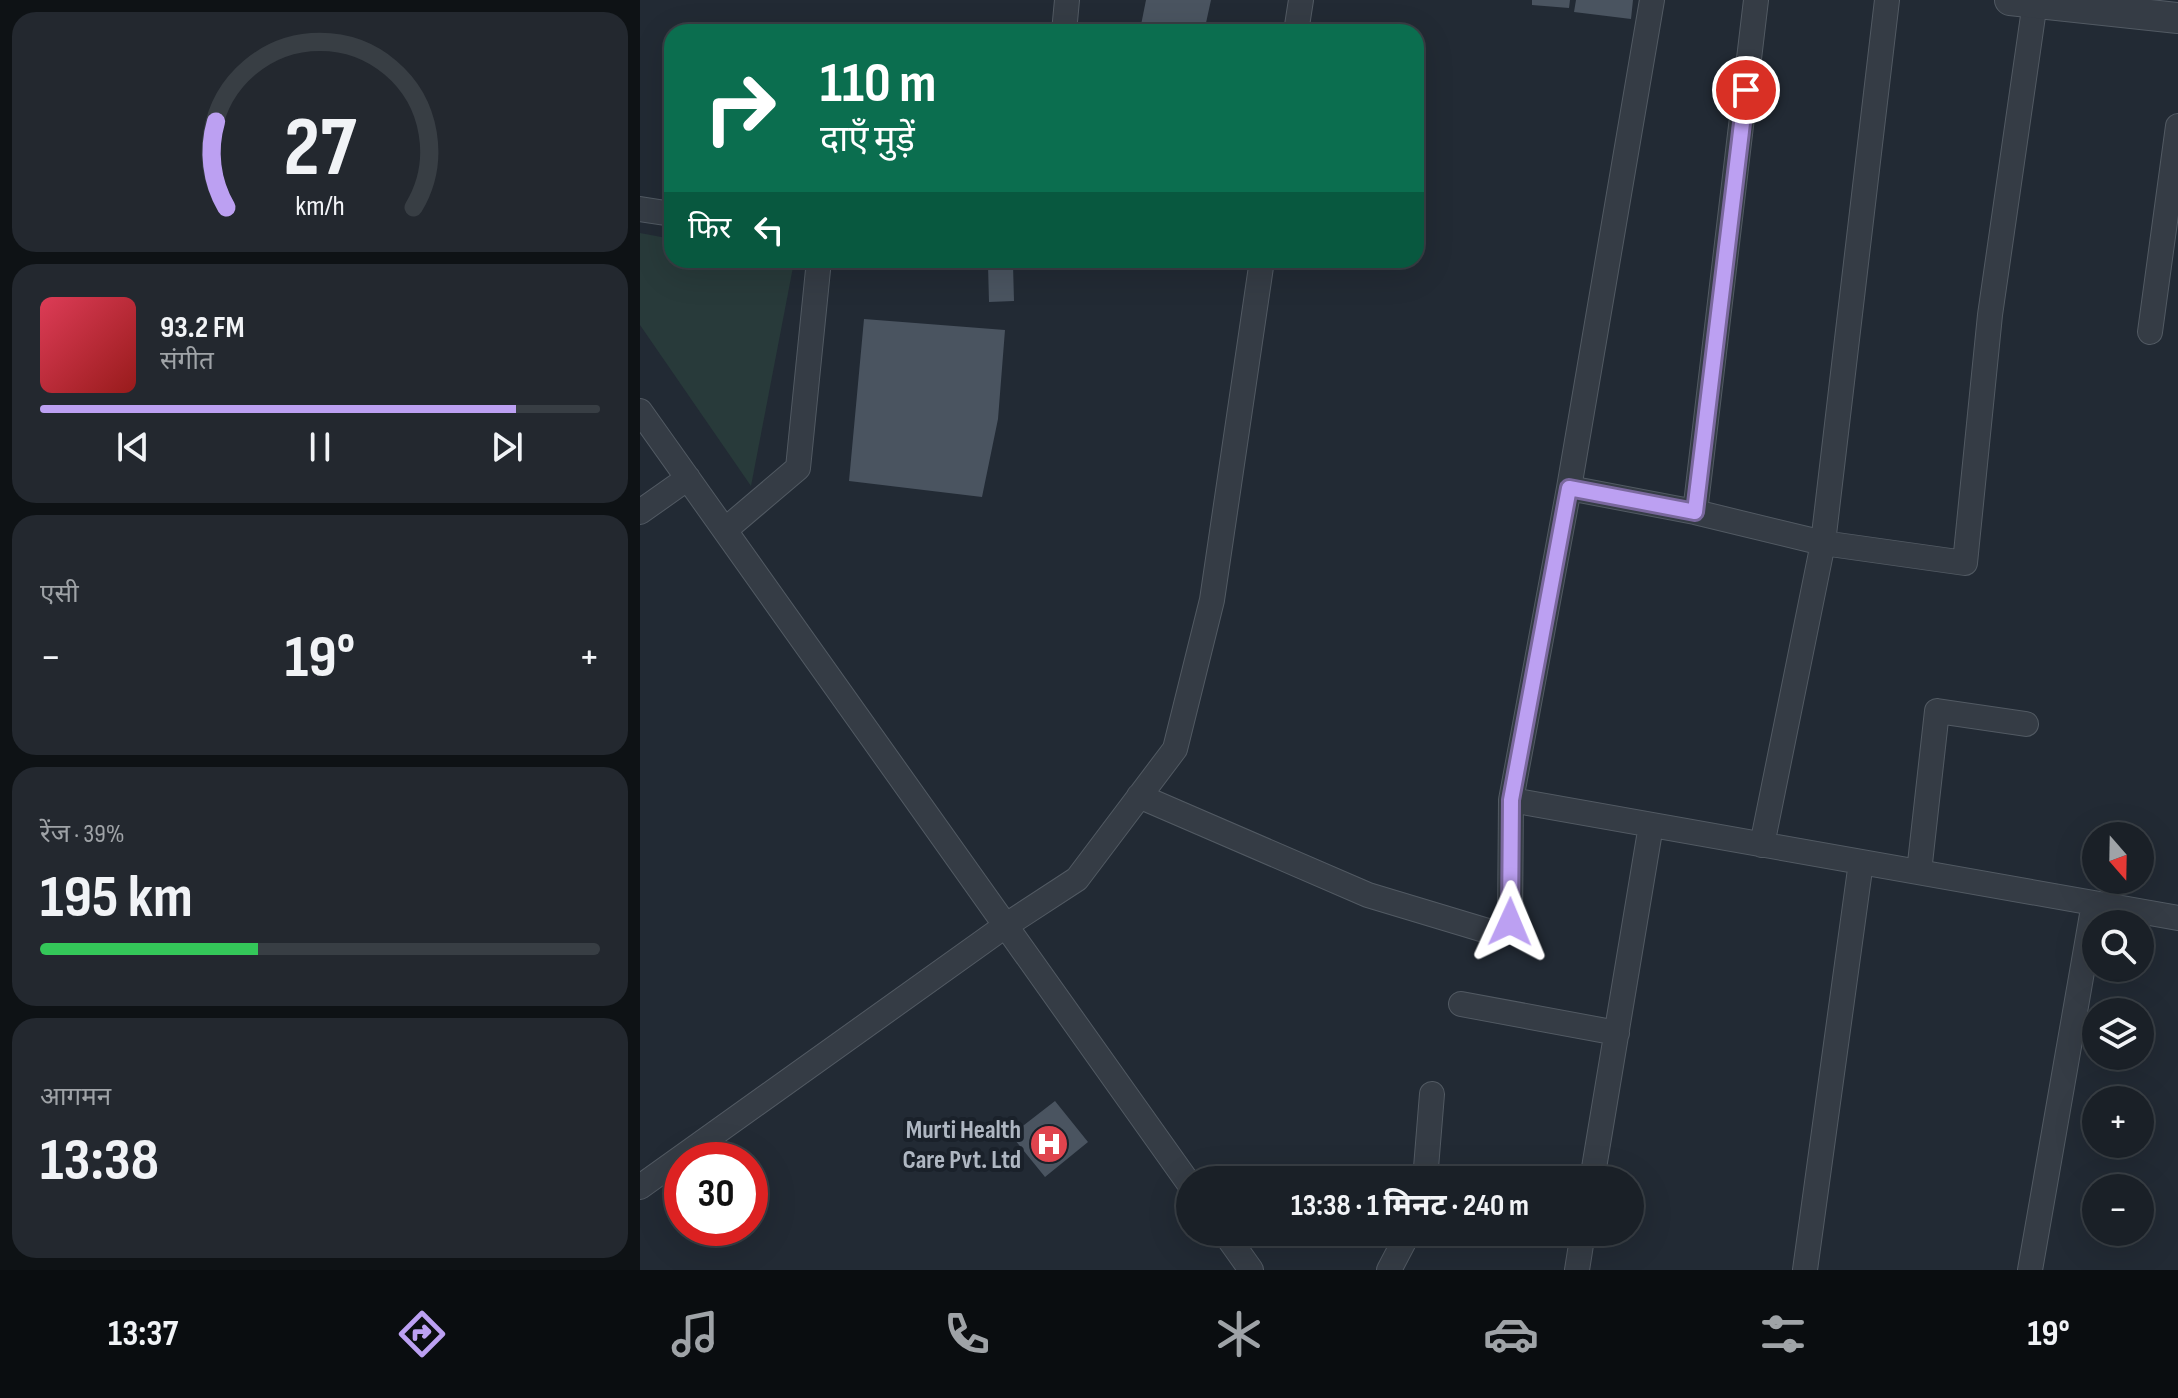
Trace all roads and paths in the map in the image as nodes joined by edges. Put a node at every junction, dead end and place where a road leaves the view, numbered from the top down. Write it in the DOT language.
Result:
graph roads {
  1 [pos="1067,0"];
  2 [pos="1301,0"];
  3 [pos="1652,0"];
  4 [pos="1756,0"];
  5 [pos="1887,0"];
  6 [pos="2023,1"];
  7 [pos="2178,18"];
  8 [pos="1065,24"];
  9 [pos="1297,24"];
  10 [pos="2178,126"];
  11 [pos="640,209"];
  12 [pos="664,213"];
  13 [pos="818,268"];
  14 [pos="1261,268"];
  15 [pos="2150,332"];
  16 [pos="640,411"];
  17 [pos="688,478"];
  18 [pos="1569,488"];
  19 [pos="640,512"];
  20 [pos="1695,512"];
  21 [pos="725,530"];
  22 [pos="1823,543"];
  23 [pos="2026,724"];
  24 [pos="1139,796"];
  25 [pos="1511,800"];
  26 [pos="1651,825"];
  27 [pos="1762,845"];
  28 [pos="1861,862"];
  29 [pos="1919,872"];
  30 [pos="2094,903"];
  31 [pos="2178,918"];
  32 [pos="1005,926"];
  33 [pos="1461,1004"];
  34 [pos="1617,1033"];
  35 [pos="1432,1094"];
  36 [pos="1176,1166"];
  37 [pos="1426,1166"];
  38 [pos="1594,1166"];
  39 [pos="640,1187"];
  40 [pos="1234,1246"];
  41 [pos="1402,1246"];
  42 [pos="1581,1246"];
  43 [pos="1251,1270"];
  44 [pos="1389,1270"];
  45 [pos="1577,1270"];
  46 [pos="1805,1270"];
  47 [pos="2030,1270"];
  1 -- 8 [label="street"];
  2 -- 9 [label="street"];
  3 -- 18 [label="street"];
  4 -- 20 [label="street"];
  5 -- 22 [label="street"];
  6 -- 7 [label="street"];
  6 -- 22 [label="street"];
  10 -- 15 [label="street"];
  11 -- 12 [label="street"];
  13 -- 21 [label="street"];
  14 -- 24 [label="street"];
  16 -- 17 [label="street"];
  17 -- 19 [label="street"];
  17 -- 21 [label="street"];
  18 -- 20 [label="street"];
  18 -- 25 [label="street"];
  20 -- 22 [label="street"];
  21 -- 32 [label="street"];
  22 -- 27 [label="street"];
  23 -- 29 [label="street"];
  24 -- 25 [label="street"];
  24 -- 32 [label="street"];
  25 -- 26 [label="street"];
  26 -- 27 [label="street"];
  26 -- 34 [label="street"];
  27 -- 28 [label="street"];
  28 -- 29 [label="street"];
  28 -- 46 [label="street"];
  29 -- 30 [label="street"];
  30 -- 31 [label="street"];
  30 -- 47 [label="street"];
  32 -- 36 [label="street"];
  32 -- 39 [label="street"];
  33 -- 34 [label="street"];
  34 -- 38 [label="street"];
  35 -- 37 [label="street"];
  40 -- 43 [label="street"];
  41 -- 44 [label="street"];
  42 -- 45 [label="street"];
}
